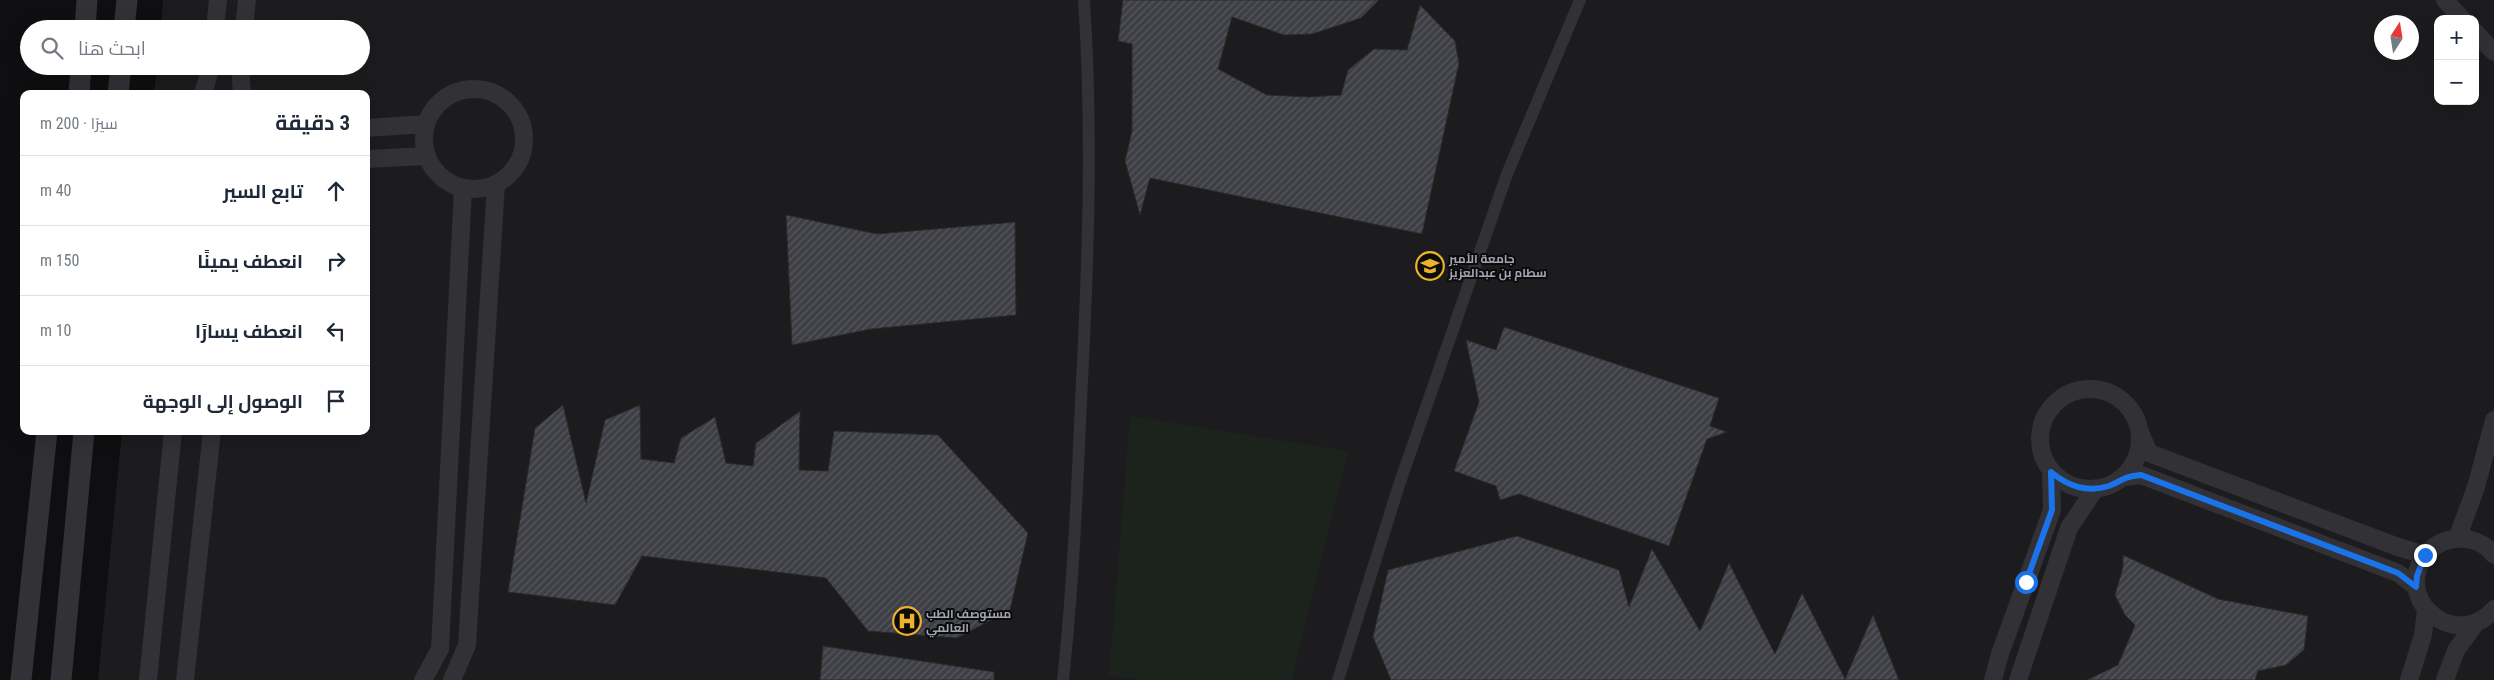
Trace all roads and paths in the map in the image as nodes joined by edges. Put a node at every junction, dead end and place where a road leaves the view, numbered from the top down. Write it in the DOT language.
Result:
graph roads {
  1 [pos="87,0"];
  2 [pos="127,0"];
  3 [pos="218,0"];
  4 [pos="247,0"];
  5 [pos="1084,0"];
  6 [pos="1580,0"];
  7 [pos="2445,0"];
  8 [pos="2458,15"];
  9 [pos="86,20"];
  10 [pos="125,20"];
  11 [pos="216,20"];
  12 [pos="245,20"];
  13 [pos="2479,36"];
  14 [pos="2494,52"];
  15 [pos="80,75"];
  16 [pos="120,75"];
  17 [pos="208,75"];
  18 [pos="241,75"];
  19 [pos="79,90"];
  20 [pos="118,90"];
  21 [pos="204,90"];
  22 [pos="242,90"];
  23 [pos="426,124"];
  24 [pos="370,128"];
  25 [pos="427,156"];
  26 [pos="370,159"];
  27 [pos="496,184"];
  28 [pos="463,188"];
  29 [pos="2494,420"];
  30 [pos="2140,432"];
  31 [pos="47,435"];
  32 [pos="84,435"];
  33 [pos="172,435"];
  34 [pos="212,435"];
  35 [pos="2051,472"];
  36 [pos="2124,476"];
  37 [pos="2095,489"];
  38 [pos="2457,538"];
  39 [pos="2425,555"];
  40 [pos="2494,555"];
  41 [pos="2416,587"];
  42 [pos="2494,609"];
  43 [pos="2426,610"];
  44 [pos="2476,623"];
  45 [pos="22,680"];
  46 [pos="61,680"];
  47 [pos="148,680"];
  48 [pos="185,680"];
  49 [pos="424,680"];
  50 [pos="452,680"];
  51 [pos="1063,680"];
  52 [pos="1338,680"];
  53 [pos="1993,680"];
  54 [pos="2018,680"];
  55 [pos="2409,680"];
  56 [pos="2445,680"];
  1 -- 9 [label="street"];
  2 -- 10 [label="street"];
  3 -- 11 [label="street"];
  4 -- 12 [label="street"];
  5 -- 51 [label="street"];
  6 -- 52 [label="street"];
  7 -- 8 [label="street"];
  13 -- 14 [label="street"];
  15 -- 19 [label="street"];
  16 -- 20 [label="street"];
  17 -- 21 [label="street"];
  18 -- 22 [label="street"];
  23 -- 24 [label="street"];
  23 -- 25 [label="street"];
  23 -- 27 [label="street"];
  25 -- 26 [label="street"];
  25 -- 28 [label="street"];
  27 -- 28 [label="street"];
  27 -- 50 [label="street"];
  28 -- 49 [label="street"];
  29 -- 38 [label="street"];
  30 -- 35 [label="street"];
  30 -- 36 [label="street"];
  30 -- 39 [label="street"];
  31 -- 45 [label="street"];
  32 -- 46 [label="street"];
  33 -- 47 [label="street"];
  34 -- 48 [label="street"];
  35 -- 37 [label="street"];
  35 -- 53 [label="street"];
  36 -- 37 [label="street"];
  36 -- 41 [label="street"];
  37 -- 54 [label="street"];
  38 -- 39 [label="street"];
  38 -- 40 [label="street"];
  39 -- 41 [label="street"];
  41 -- 43 [label="street"];
  42 -- 44 [label="street"];
  43 -- 44 [label="street"];
  43 -- 55 [label="street"];
  44 -- 56 [label="street"];
}
